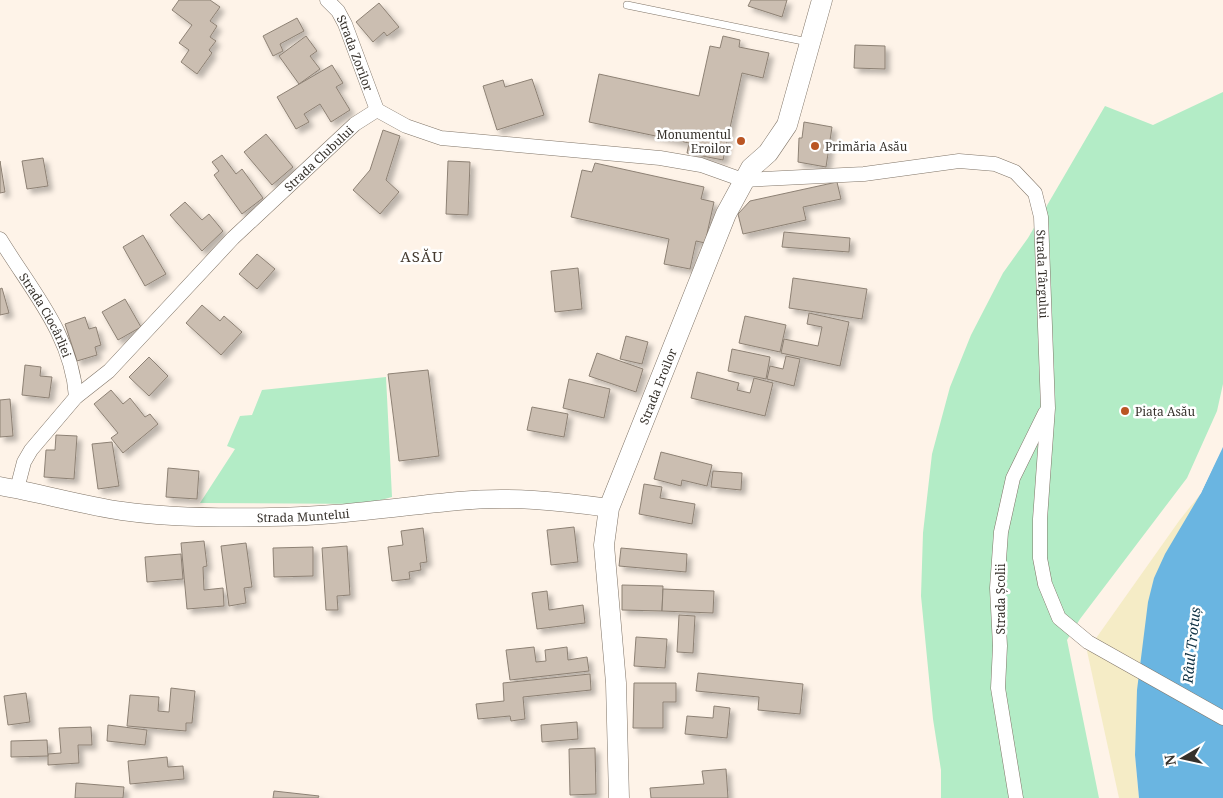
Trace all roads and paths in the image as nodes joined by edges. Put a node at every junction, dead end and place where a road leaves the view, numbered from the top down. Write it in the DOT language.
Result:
graph roads {
  1 [pos="327,0"];
  2 [pos="822,0"];
  3 [pos="627,5"];
  4 [pos="811,43"];
  5 [pos="377,110"];
  6 [pos="743,180"];
  7 [pos="0,239"];
  8 [pos="76,397"];
  9 [pos="1048,408"];
  10 [pos="9,488"];
  11 [pos="609,508"];
  12 [pos="1223,718"];
  13 [pos="619,798"];
  14 [pos="1016,798"];
  1 -- 5 [label="street, Strada Zorilor"];
  2 -- 4 [label="main road, Strada Eroilor"];
  3 -- 4 [label="lane"];
  4 -- 6 [label="main road, Strada Eroilor"];
  5 -- 6 [label="street"];
  5 -- 8 [label="street, Strada Clubului"];
  6 -- 9 [label="street, Strada Târgului"];
  6 -- 11 [label="main road, Strada Eroilor"];
  7 -- 8 [label="street, Strada Ciocârliei"];
  8 -- 10 [label="street, Strada Clubului"];
  9 -- 12 [label="street, Strada Târgului"];
  9 -- 14 [label="street, Strada Școlii"];
  10 -- 11 [label="street, Strada Muntelui"];
  11 -- 13 [label="main road, Strada Eroilor"];
}
